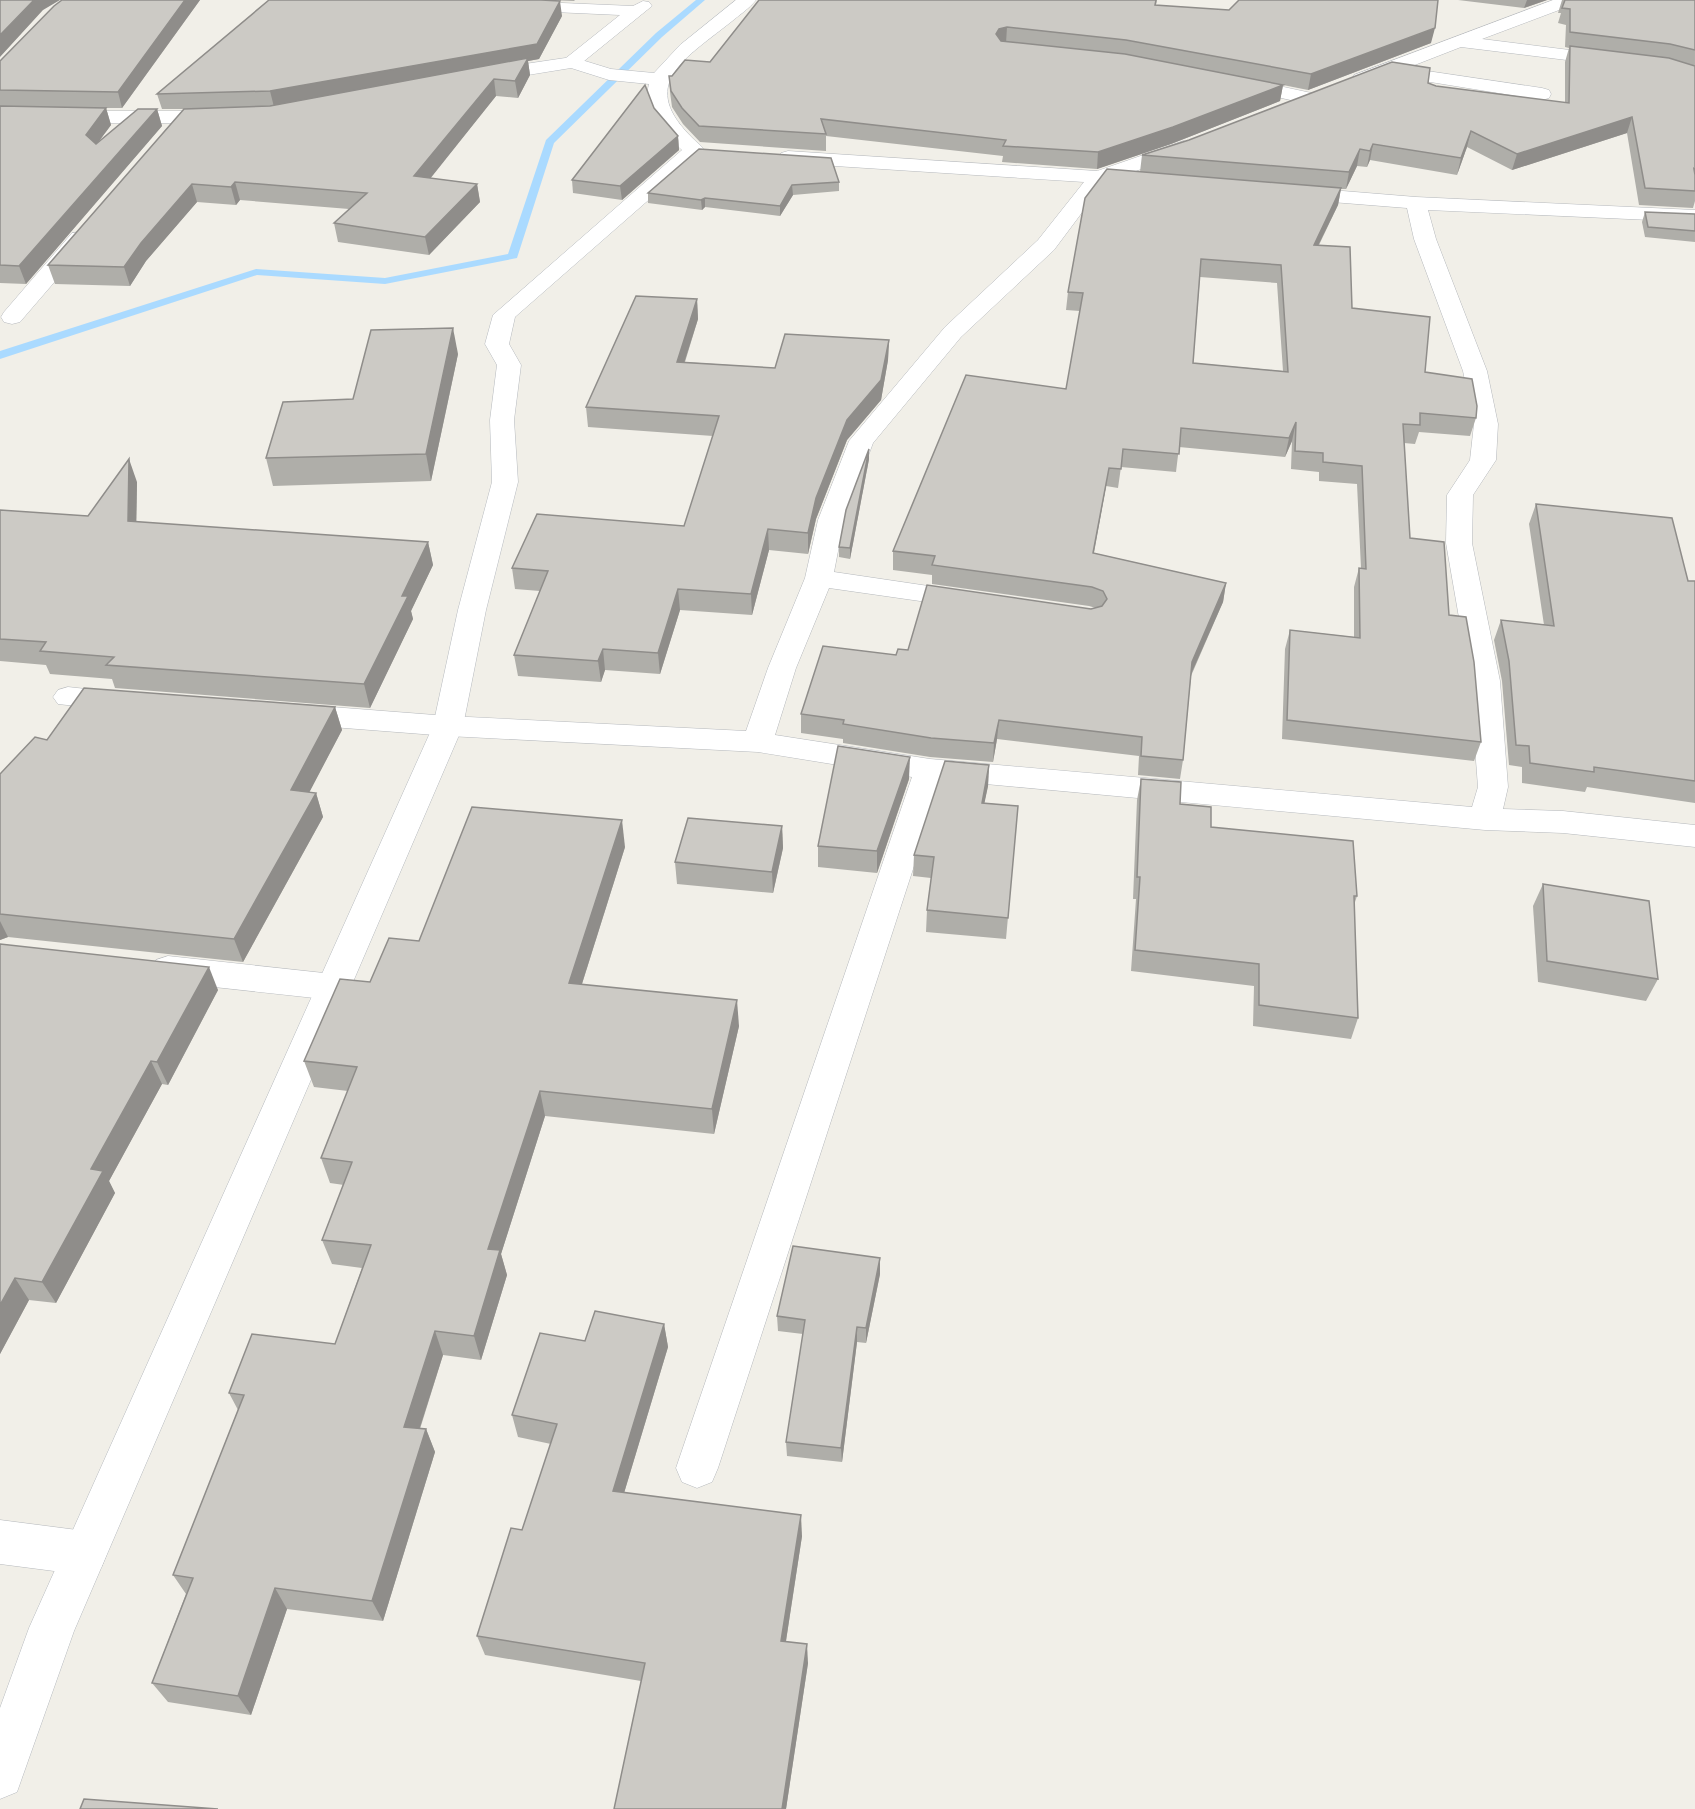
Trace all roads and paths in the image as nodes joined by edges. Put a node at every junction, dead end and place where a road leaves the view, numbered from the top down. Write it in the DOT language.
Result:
graph roads {
  1 [pos="747,0"];
  2 [pos="1569,0"];
  3 [pos="495,6"];
  4 [pos="643,6"];
  5 [pos="1456,42"];
  6 [pos="572,62"];
  7 [pos="1387,70"];
  8 [pos="1695,75"];
  9 [pos="652,79"];
  10 [pos="1223,80"];
  11 [pos="460,81"];
  12 [pos="1542,94"];
  13 [pos="1309,98"];
  14 [pos="1276,111"];
  15 [pos="0,114"];
  16 [pos="240,116"];
  17 [pos="182,118"];
  18 [pos="167,136"];
  19 [pos="1200,141"];
  20 [pos="765,155"];
  21 [pos="1099,177"];
  22 [pos="1146,181"];
  23 [pos="1275,191"];
  24 [pos="1416,203"];
  25 [pos="1695,216"];
  26 [pos="90,226"];
  27 [pos="12,317"];
  28 [pos="819,578"];
  29 [pos="995,604"];
  30 [pos="68,697"];
  31 [pos="151,703"];
  32 [pos="270,712"];
  33 [pos="448,726"];
  34 [pos="758,742"];
  35 [pos="930,769"];
  36 [pos="1485,819"];
  37 [pos="1695,836"];
  38 [pos="136,966"];
  39 [pos="333,987"];
  40 [pos="697,1468"];
  41 [pos="0,1542"];
  42 [pos="85,1553"];
  43 [pos="0,1775"];
  1 -- 9 [label="street"];
  2 -- 5 [label="street"];
  3 -- 4 [label="street"];
  4 -- 6 [label="street"];
  5 -- 7 [label="street"];
  5 -- 8 [label="street"];
  6 -- 9 [label="street"];
  6 -- 11 [label="street"];
  7 -- 12 [label="street"];
  7 -- 13 [label="street"];
  9 -- 33 [label="street"];
  10 -- 13 [label="street"];
  13 -- 14 [label="street"];
  15 -- 17 [label="street"];
  16 -- 17 [label="street"];
  17 -- 18 [label="street"];
  19 -- 21 [label="street"];
  20 -- 21 [label="street"];
  21 -- 22 [label="street"];
  21 -- 28 [label="street"];
  23 -- 24 [label="street"];
  24 -- 25 [label="street"];
  24 -- 36 [label="street"];
  26 -- 27 [label="street"];
  28 -- 29 [label="street"];
  28 -- 34 [label="street"];
  30 -- 31 [label="street"];
  32 -- 33 [label="street"];
  33 -- 34 [label="street"];
  33 -- 39 [label="street"];
  34 -- 35 [label="street"];
  35 -- 36 [label="street"];
  35 -- 40 [label="street"];
  36 -- 37 [label="street"];
  38 -- 39 [label="street"];
  39 -- 42 [label="street"];
  41 -- 42 [label="street"];
  42 -- 43 [label="street"];
}
